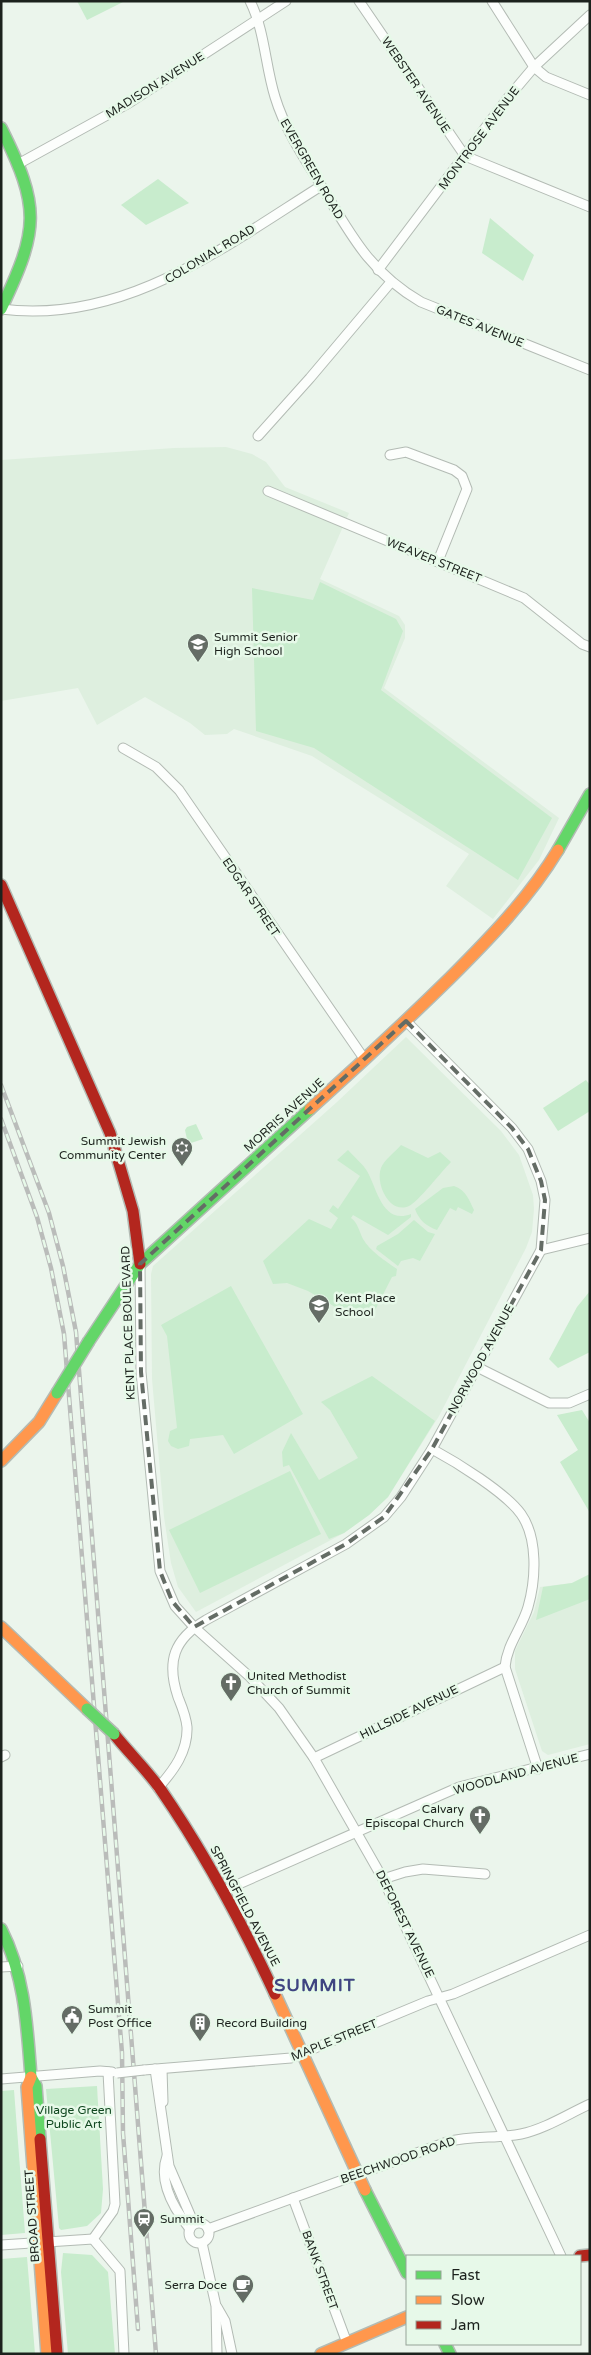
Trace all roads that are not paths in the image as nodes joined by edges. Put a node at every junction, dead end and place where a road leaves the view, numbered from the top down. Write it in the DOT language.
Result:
graph roads {
  1 [pos="250,1"];
  2 [pos="286,1"];
  3 [pos="359,1"];
  4 [pos="492,1"];
  5 [pos="590,15"];
  6 [pos="259,18"];
  7 [pos="534,67"];
  8 [pos="590,95"];
  9 [pos="1,128"];
  10 [pos="465,156"];
  11 [pos="20,163"];
  12 [pos="321,186"];
  13 [pos="590,207"];
  14 [pos="378,270"];
  15 [pos="391,282"];
  16 [pos="1,309"];
  17 [pos="590,370"];
  18 [pos="258,436"];
  19 [pos="390,455"];
  20 [pos="268,491"];
  21 [pos="438,561"];
  22 [pos="590,647"];
  23 [pos="123,748"];
  24 [pos="588,801"];
  25 [pos="1,885"];
  26 [pos="406,1021"];
  27 [pos="365,1060"];
  28 [pos="590,1238"];
  29 [pos="541,1250"];
  30 [pos="140,1264"];
  31 [pos="477,1367"];
  32 [pos="590,1394"];
  33 [pos="432,1448"];
  34 [pos="1,1461"];
  35 [pos="1,1627"];
  36 [pos="194,1627"];
  37 [pos="505,1666"];
  38 [pos="590,1754"];
  39 [pos="314,1758"];
  40 [pos="538,1769"];
  41 [pos="158,1788"];
  42 [pos="356,1831"];
  43 [pos="485,1874"];
  44 [pos="383,1879"];
  45 [pos="223,1891"];
  46 [pos="1,1928"];
  47 [pos="590,1935"];
  48 [pos="18,1966"];
  49 [pos="1,1967"];
  50 [pos="440,1997"];
  51 [pos="303,2054"];
  52 [pos="159,2069"];
  53 [pos="112,2072"];
  54 [pos="31,2077"];
  55 [pos="1,2079"];
  56 [pos="590,2104"];
  57 [pos="503,2136"];
  58 [pos="358,2174"];
  59 [pos="293,2198"];
  60 [pos="192,2227"];
  61 [pos="208,2229"];
  62 [pos="93,2239"];
  63 [pos="43,2242"];
  64 [pos="202,2243"];
  65 [pos="1,2245"];
  66 [pos="562,2255"];
  67 [pos="406,2271"];
  68 [pos="216,2306"];
  69 [pos="406,2317"];
  70 [pos="347,2343"];
  71 [pos="47,2354"];
  72 [pos="57,2354"];
  73 [pos="124,2354"];
  74 [pos="217,2354"];
  75 [pos="232,2354"];
  76 [pos="321,2354"];
  1 -- 6 [label="street, EVERGREEN ROAD"];
  2 -- 6 [label="street, MADISON AVENUE"];
  3 -- 10 [label="street, WEBSTER AVENUE"];
  4 -- 7 [label="street"];
  5 -- 7 [label="street, MONTROSE AVENUE"];
  6 -- 11 [label="street, MADISON AVENUE"];
  6 -- 12 [label="street, EVERGREEN ROAD"];
  7 -- 8 [label="street"];
  7 -- 10 [label="street, MONTROSE AVENUE"];
  9 -- 11 [label="main road"];
  10 -- 13 [label="street"];
  10 -- 14 [label="street, MONTROSE AVENUE"];
  11 -- 16 [label="main road"];
  12 -- 14 [label="street, EVERGREEN ROAD"];
  12 -- 16 [label="street, COLONIAL ROAD"];
  14 -- 15 [label="street, GATES AVENUE"];
  15 -- 17 [label="street, GATES AVENUE"];
  15 -- 18 [label="street"];
  19 -- 21 [label="street"];
  20 -- 21 [label="street, WEAVER STREET"];
  21 -- 22 [label="street, WEAVER STREET"];
  23 -- 27 [label="street, EDGAR STREET"];
  24 -- 26 [label="main road, MORRIS AVENUE"];
  25 -- 30 [label="main road, KENT PLACE BOULEVARD"];
  26 -- 27 [label="main road, MORRIS AVENUE"];
  26 -- 29 [label="street, NORWOOD AVENUE"];
  27 -- 30 [label="main road, MORRIS AVENUE"];
  28 -- 29 [label="street"];
  29 -- 31 [label="street, NORWOOD AVENUE"];
  30 -- 34 [label="main road, MORRIS AVENUE, bridge"];
  30 -- 36 [label="street, KENT PLACE BOULEVARD"];
  31 -- 32 [label="street"];
  31 -- 33 [label="street, NORWOOD AVENUE"];
  33 -- 36 [label="street, NORWOOD AVENUE"];
  33 -- 37 [label="street"];
  35 -- 41 [label="main road, SPRINGFIELD AVENUE, bridge"];
  36 -- 39 [label="street, DEFOREST AVENUE"];
  36 -- 41 [label="street"];
  37 -- 39 [label="street, HILLSIDE AVENUE"];
  37 -- 40 [label="street"];
  38 -- 40 [label="street, WOODLAND AVENUE"];
  39 -- 42 [label="street, DEFOREST AVENUE"];
  40 -- 42 [label="street, WOODLAND AVENUE"];
  41 -- 45 [label="main road, SPRINGFIELD AVENUE"];
  42 -- 44 [label="street, DEFOREST AVENUE"];
  42 -- 45 [label="street, WOODLAND AVENUE"];
  43 -- 44 [label="street"];
  44 -- 50 [label="street, DEFOREST AVENUE"];
  45 -- 51 [label="main road, SPRINGFIELD AVENUE"];
  46 -- 48 [label="main road, BROAD STREET"];
  47 -- 50 [label="street, MAPLE STREET"];
  48 -- 49 [label="street"];
  48 -- 54 [label="main road, BROAD STREET"];
  50 -- 51 [label="street, MAPLE STREET"];
  50 -- 57 [label="street, DEFOREST AVENUE"];
  51 -- 52 [label="street, MAPLE STREET"];
  51 -- 58 [label="main road, SPRINGFIELD AVENUE"];
  52 -- 53 [label="street, MAPLE STREET, bridge"];
  52 -- 60 [label="street"];
  53 -- 54 [label="street, MAPLE STREET"];
  53 -- 62 [label="street"];
  54 -- 55 [label="street, MAPLE STREET"];
  54 -- 63 [label="main road, BROAD STREET"];
  56 -- 57 [label="street, BEECHWOOD ROAD"];
  57 -- 58 [label="street, BEECHWOOD ROAD"];
  57 -- 66 [label="street, DEFOREST AVENUE"];
  58 -- 59 [label="street, BEECHWOOD ROAD"];
  58 -- 67 [label="main road, SPRINGFIELD AVENUE"];
  59 -- 61 [label="street, BEECHWOOD ROAD"];
  59 -- 70 [label="street, BANK STREET"];
  60 -- 61 [label="street"];
  60 -- 64 [label="street"];
  61 -- 64 [label="street"];
  62 -- 63 [label="street"];
  62 -- 73 [label="street"];
  63 -- 65 [label="street"];
  63 -- 71 [label="main road, BROAD STREET"];
  63 -- 72 [label="main road, BROAD STREET"];
  64 -- 68 [label="street"];
  68 -- 74 [label="street"];
  68 -- 75 [label="street"];
  69 -- 70 [label="main road"];
  70 -- 76 [label="main road"];
}
